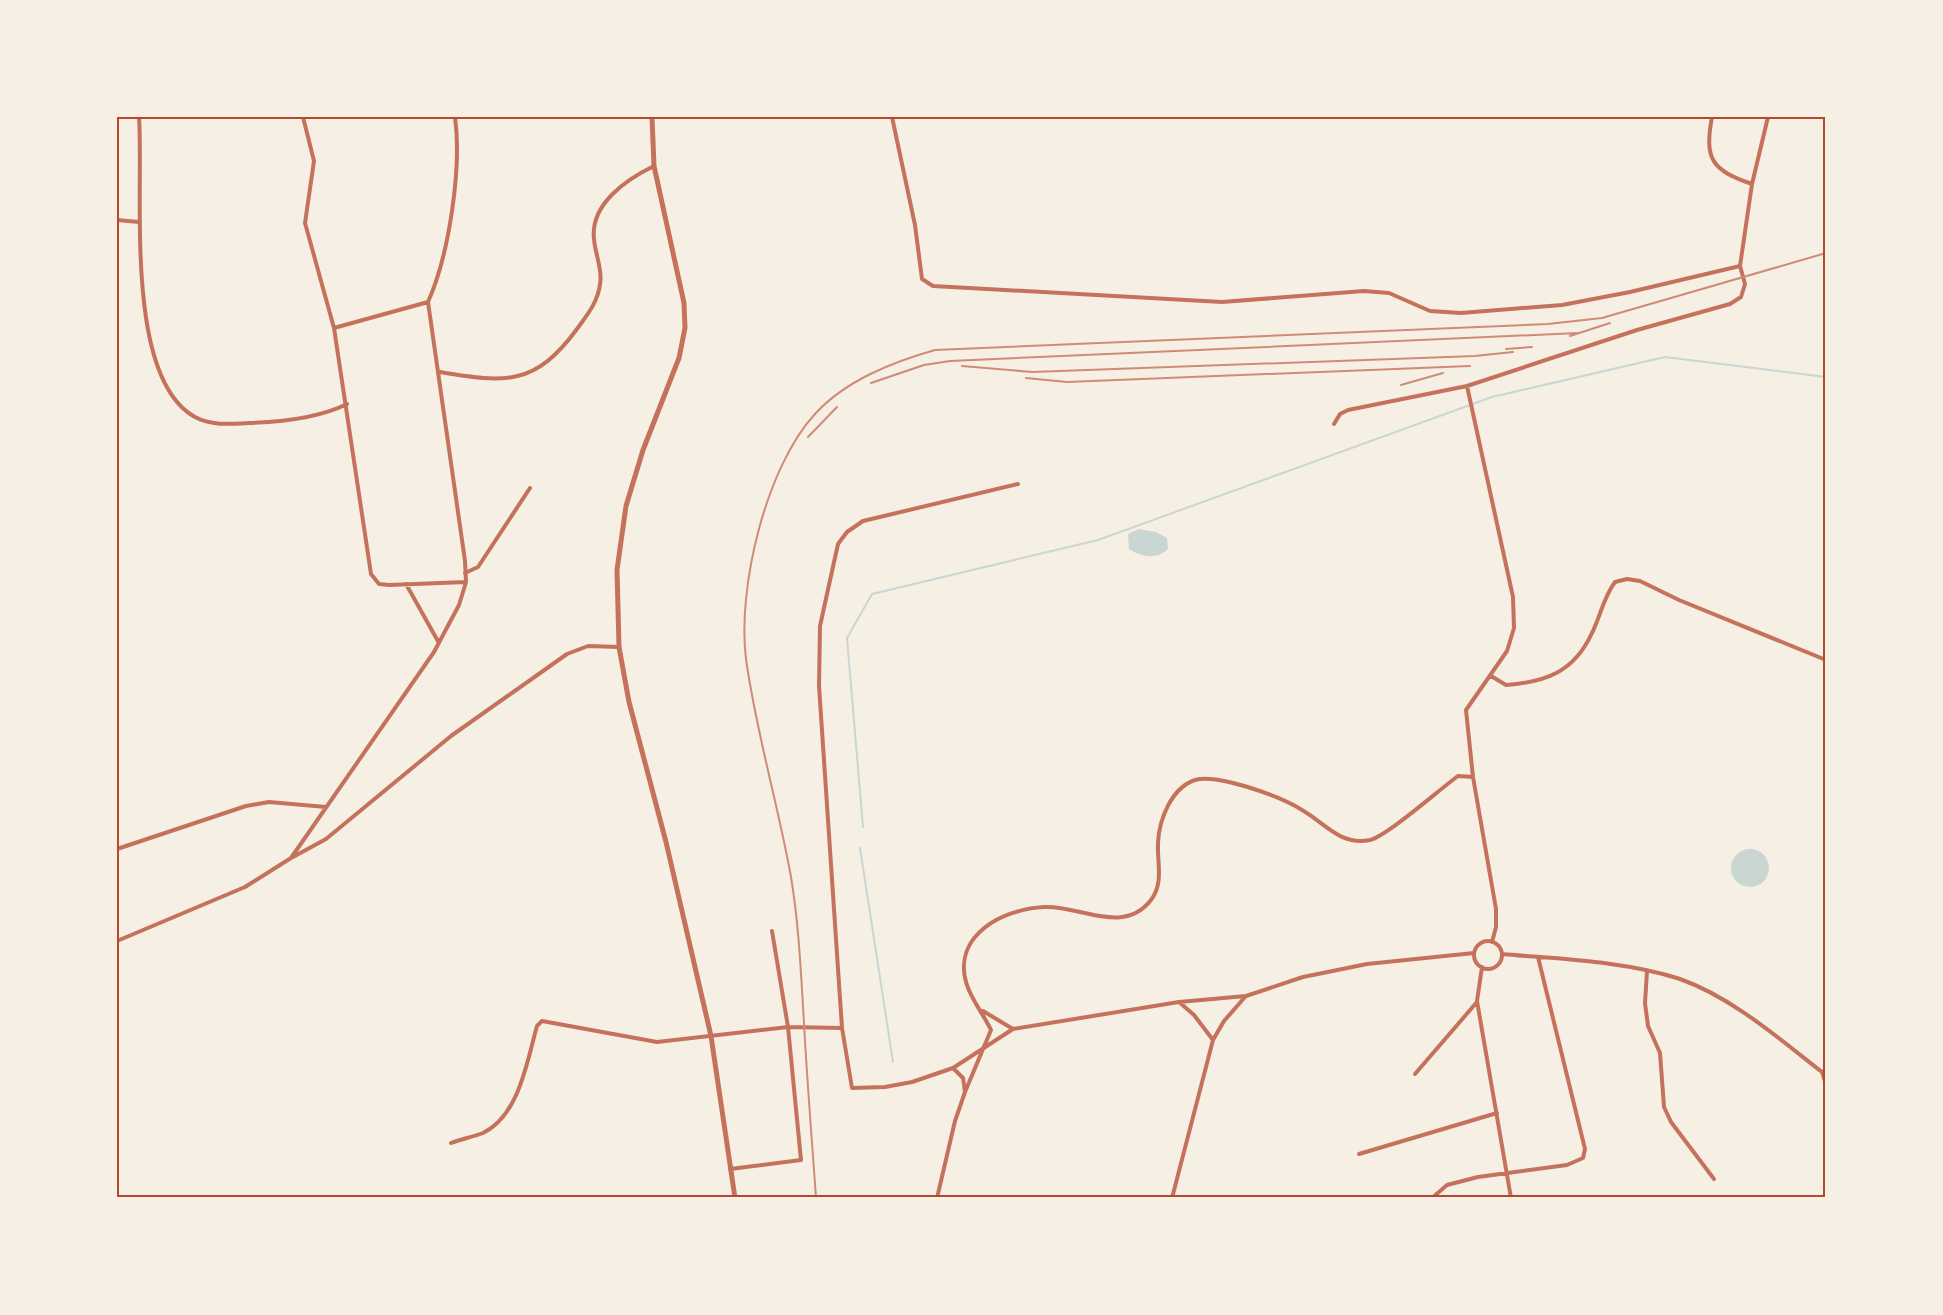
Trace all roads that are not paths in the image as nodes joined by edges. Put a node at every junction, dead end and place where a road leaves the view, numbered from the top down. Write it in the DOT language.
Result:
graph roads {
  1 [pos="139,117"];
  2 [pos="303,117"];
  3 [pos="455,117"];
  4 [pos="652,117"];
  5 [pos="892,117"];
  6 [pos="1712,117"];
  7 [pos="1768,117"];
  8 [pos="654,166"];
  9 [pos="1752,184"];
  10 [pos="117,220"];
  11 [pos="139,222"];
  12 [pos="1740,266"];
  13 [pos="428,302"];
  14 [pos="334,328"];
  15 [pos="440,372"];
  16 [pos="1467,386"];
  17 [pos="347,404"];
  18 [pos="1334,424"];
  19 [pos="1018,484"];
  20 [pos="530,488"];
  21 [pos="465,573"];
  22 [pos="466,582"];
  23 [pos="406,584"];
  24 [pos="439,643"];
  25 [pos="619,647"];
  26 [pos="1826,660"];
  27 [pos="1491,676"];
  28 [pos="1473,777"];
  29 [pos="327,808"];
  30 [pos="117,849"];
  31 [pos="291,858"];
  32 [pos="772,932"];
  33 [pos="117,941"];
  34 [pos="1492,942"];
  35 [pos="1474,953"];
  36 [pos="1502,954"];
  37 [pos="1538,957"];
  38 [pos="1482,967"];
  39 [pos="1647,971"];
  40 [pos="1246,996"];
  41 [pos="1477,1001"];
  42 [pos="1179,1002"];
  43 [pos="982,1011"];
  44 [pos="788,1027"];
  45 [pos="842,1028"];
  46 [pos="1013,1029"];
  47 [pos="711,1036"];
  48 [pos="1213,1040"];
  49 [pos="984,1048"];
  50 [pos="953,1068"];
  51 [pos="1824,1072"];
  52 [pos="1415,1074"];
  53 [pos="1826,1084"];
  54 [pos="965,1092"];
  55 [pos="1497,1113"];
  56 [pos="451,1143"];
  57 [pos="1359,1154"];
  58 [pos="730,1168"];
  59 [pos="1507,1173"];
  60 [pos="1713,1179"];
  61 [pos="735,1198"];
  62 [pos="937,1198"];
  63 [pos="1172,1198"];
  64 [pos="1432,1198"];
  65 [pos="1511,1198"];
  1 -- 11 [label="street"];
  2 -- 14 [label="street"];
  3 -- 13 [label="street"];
  4 -- 8 [label="street"];
  5 -- 12 [label="street"];
  6 -- 9 [label="street"];
  7 -- 9 [label="street"];
  8 -- 15 [label="street"];
  8 -- 25 [label="street"];
  9 -- 12 [label="street"];
  10 -- 11 [label="street"];
  11 -- 17 [label="street"];
  12 -- 16 [label="street"];
  13 -- 14 [label="street"];
  13 -- 15 [label="street"];
  14 -- 17 [label="street"];
  15 -- 21 [label="street"];
  16 -- 18 [label="street"];
  16 -- 27 [label="street"];
  17 -- 23 [label="street"];
  19 -- 45 [label="street"];
  20 -- 21 [label="street"];
  21 -- 22 [label="street"];
  22 -- 23 [label="street"];
  22 -- 24 [label="street"];
  23 -- 24 [label="street"];
  24 -- 29 [label="street"];
  25 -- 31 [label="street"];
  25 -- 47 [label="street"];
  26 -- 27 [label="street"];
  27 -- 28 [label="street"];
  28 -- 34 [label="street"];
  28 -- 43 [label="street"];
  29 -- 30 [label="street"];
  29 -- 31 [label="street"];
  31 -- 33 [label="street"];
  32 -- 44 [label="street"];
  34 -- 35 [label="street"];
  34 -- 36 [label="street"];
  35 -- 38 [label="street"];
  35 -- 40 [label="street"];
  36 -- 37 [label="street"];
  36 -- 38 [label="street"];
  37 -- 39 [label="street"];
  37 -- 59 [label="street"];
  38 -- 41 [label="street"];
  39 -- 51 [label="street"];
  39 -- 60 [label="street"];
  40 -- 42 [label="street"];
  40 -- 48 [label="street"];
  41 -- 52 [label="street"];
  41 -- 55 [label="street"];
  42 -- 46 [label="street"];
  42 -- 48 [label="street"];
  43 -- 46 [label="street"];
  43 -- 49 [label="street"];
  44 -- 45 [label="street"];
  44 -- 47 [label="street"];
  44 -- 58 [label="street"];
  45 -- 50 [label="street"];
  46 -- 49 [label="street"];
  47 -- 56 [label="street"];
  47 -- 58 [label="street"];
  48 -- 63 [label="street"];
  49 -- 50 [label="street"];
  49 -- 54 [label="street"];
  50 -- 54 [label="street"];
  51 -- 53 [label="street"];
  54 -- 62 [label="street"];
  55 -- 57 [label="street"];
  55 -- 59 [label="street"];
  58 -- 61 [label="street"];
  59 -- 64 [label="street"];
  59 -- 65 [label="street"];
}
